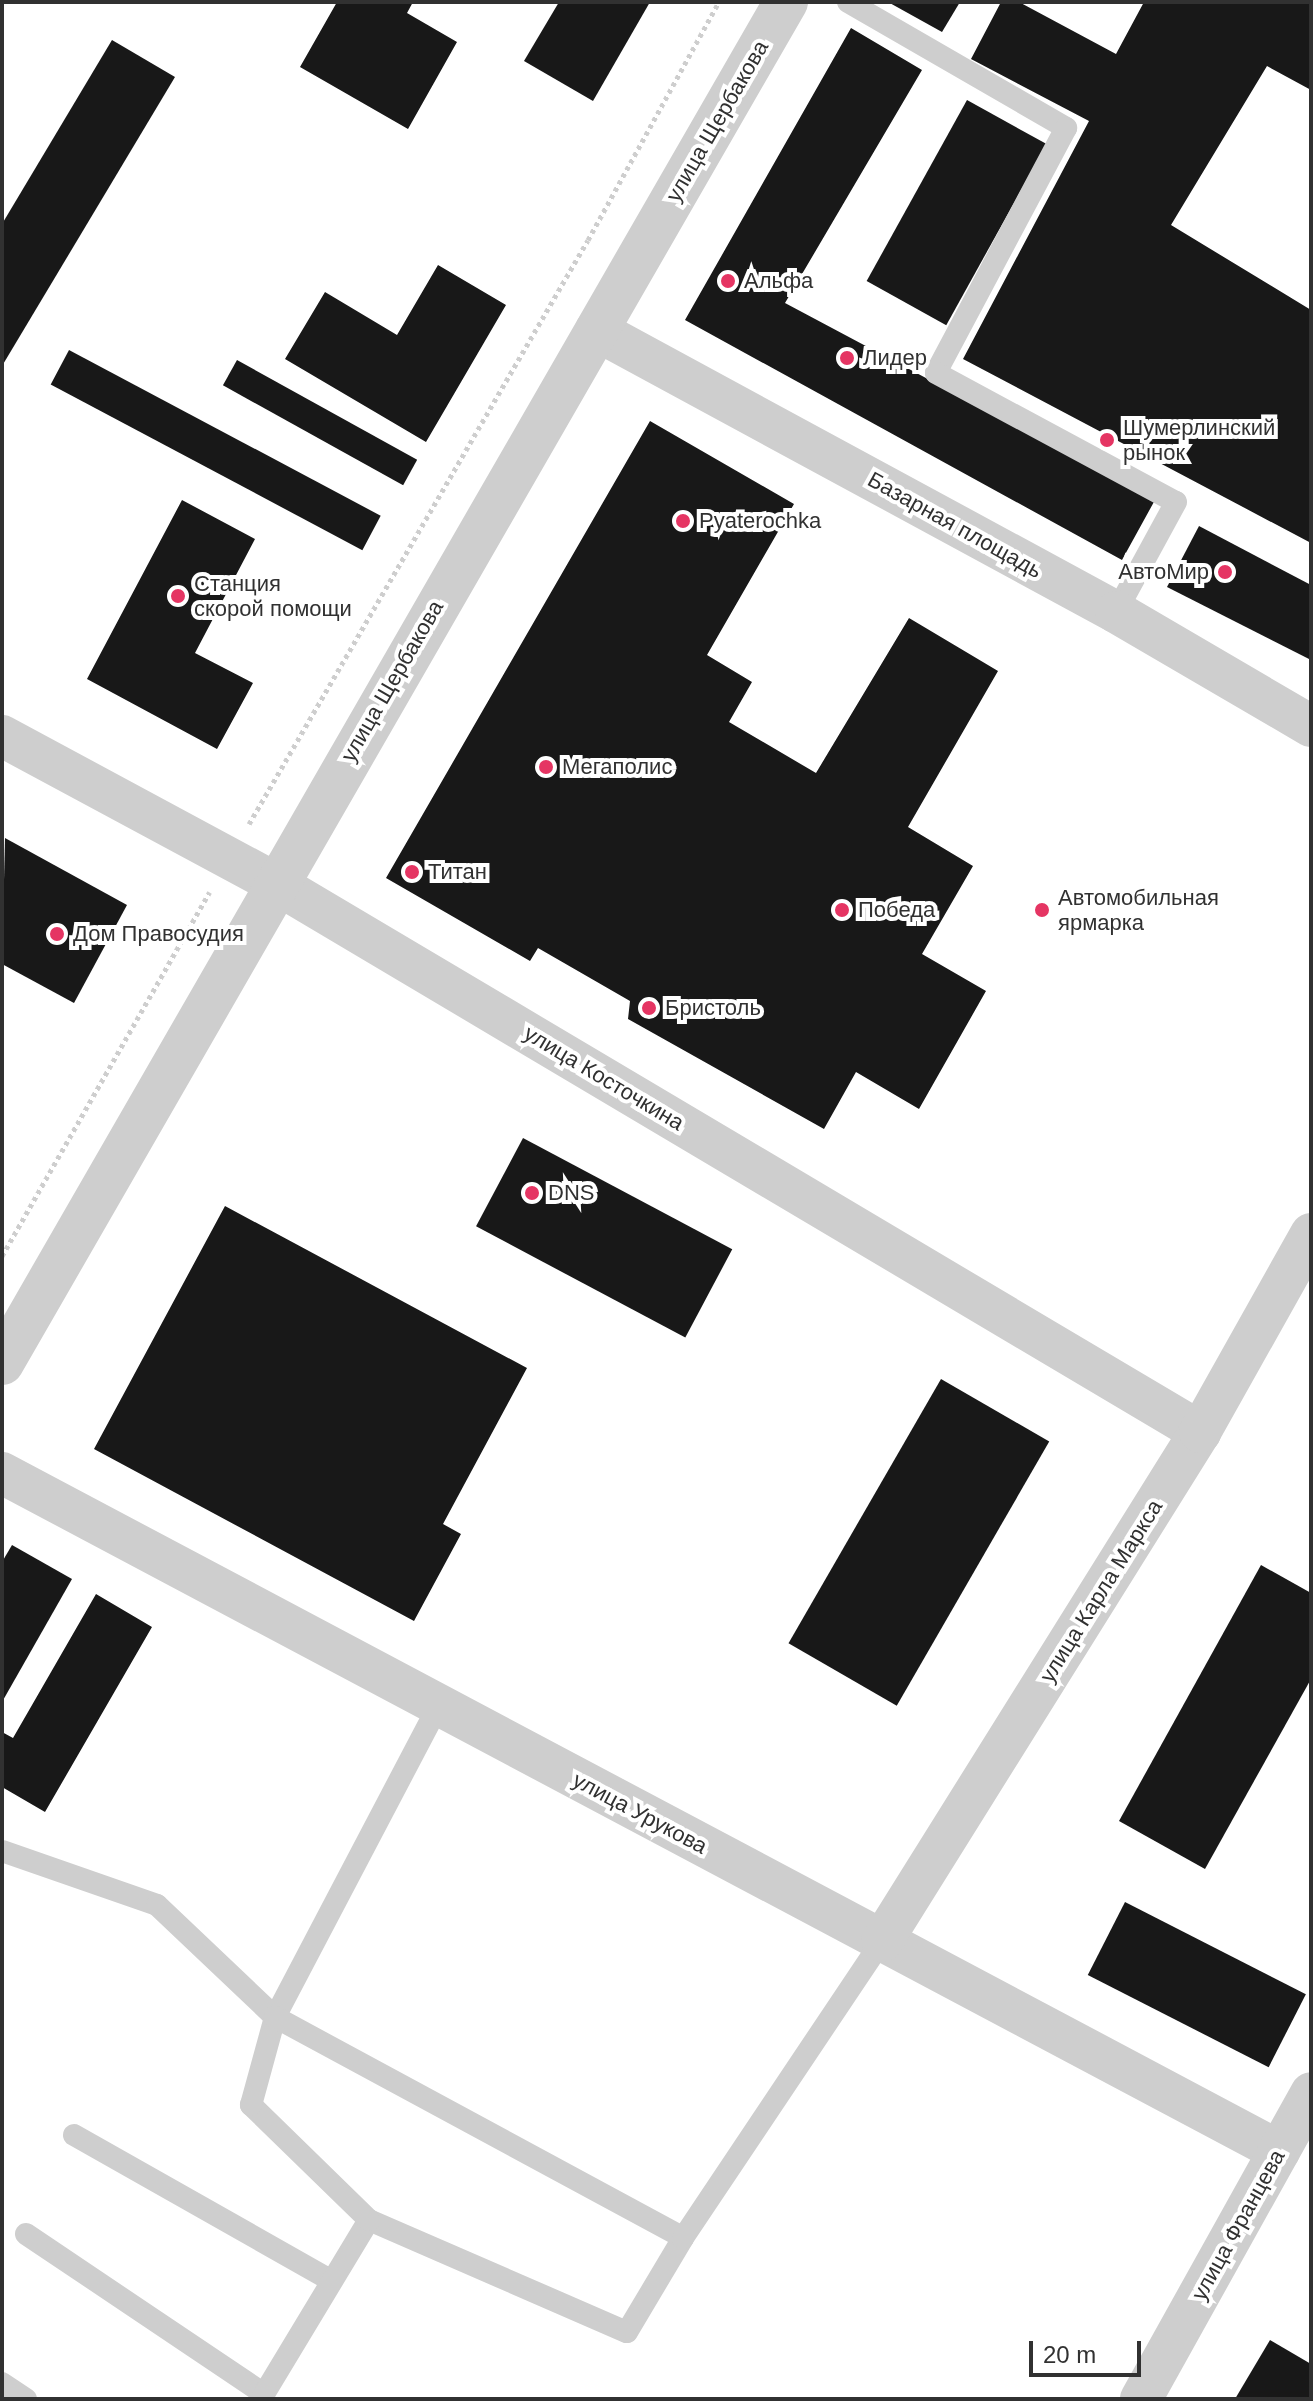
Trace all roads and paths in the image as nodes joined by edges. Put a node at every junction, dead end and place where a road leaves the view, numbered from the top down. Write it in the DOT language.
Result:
graph roads {
  1 [pos="719,2"];
  2 [pos="786,2"];
  3 [pos="848,2"];
  4 [pos="596,330"];
  5 [pos="1116,612"];
  6 [pos="1311,726"];
  7 [pos="2,736"];
  8 [pos="230,858"];
  9 [pos="275,883"];
  10 [pos="1311,1234"];
  11 [pos="2,1256"];
  12 [pos="2,1363"];
  13 [pos="1200,1432"];
  14 [pos="2,1473"];
  15 [pos="438,1707"];
  16 [pos="2,1851"];
  17 [pos="882,1941"];
  18 [pos="275,2017"];
  19 [pos="1311,2093"];
  20 [pos="74,2135"];
  21 [pos="1279,2151"];
  22 [pos="369,2220"];
  23 [pos="26,2234"];
  24 [pos="683,2238"];
  25 [pos="332,2281"];
  26 [pos="2,2383"];
  27 [pos="263,2397"];
  28 [pos="26,2399"];
  29 [pos="1141,2399"];
  1 -- 8 [label="path"];
  2 -- 4 [label="street, улица Щербакова"];
  3 -- 5 [label="lane"];
  4 -- 5 [label="street, Базарная площадь"];
  4 -- 9 [label="street, улица Щербакова"];
  5 -- 6 [label="street, Базарная площадь"];
  7 -- 8 [label="street, улица Косточкина"];
  8 -- 9 [label="street, улица Косточкина"];
  8 -- 11 [label="path"];
  9 -- 12 [label="street, улица Щербакова"];
  9 -- 13 [label="street, улица Косточкина"];
  10 -- 13 [label="street, улица Карла Маркса"];
  13 -- 17 [label="street, улица Карла Маркса"];
  14 -- 15 [label="street, улица Урукова"];
  15 -- 17 [label="street, улица Урукова"];
  15 -- 18 [label="lane"];
  16 -- 18 [label="lane"];
  17 -- 21 [label="street, улица Урукова"];
  17 -- 24 [label="lane"];
  18 -- 22 [label="lane"];
  18 -- 24 [label="lane"];
  19 -- 21 [label="street, улица Францева"];
  20 -- 25 [label="lane"];
  21 -- 29 [label="street, улица Францева"];
  22 -- 24 [label="lane"];
  22 -- 25 [label="lane"];
  23 -- 27 [label="lane"];
  25 -- 27 [label="lane"];
  26 -- 28 [label="lane"];
}
